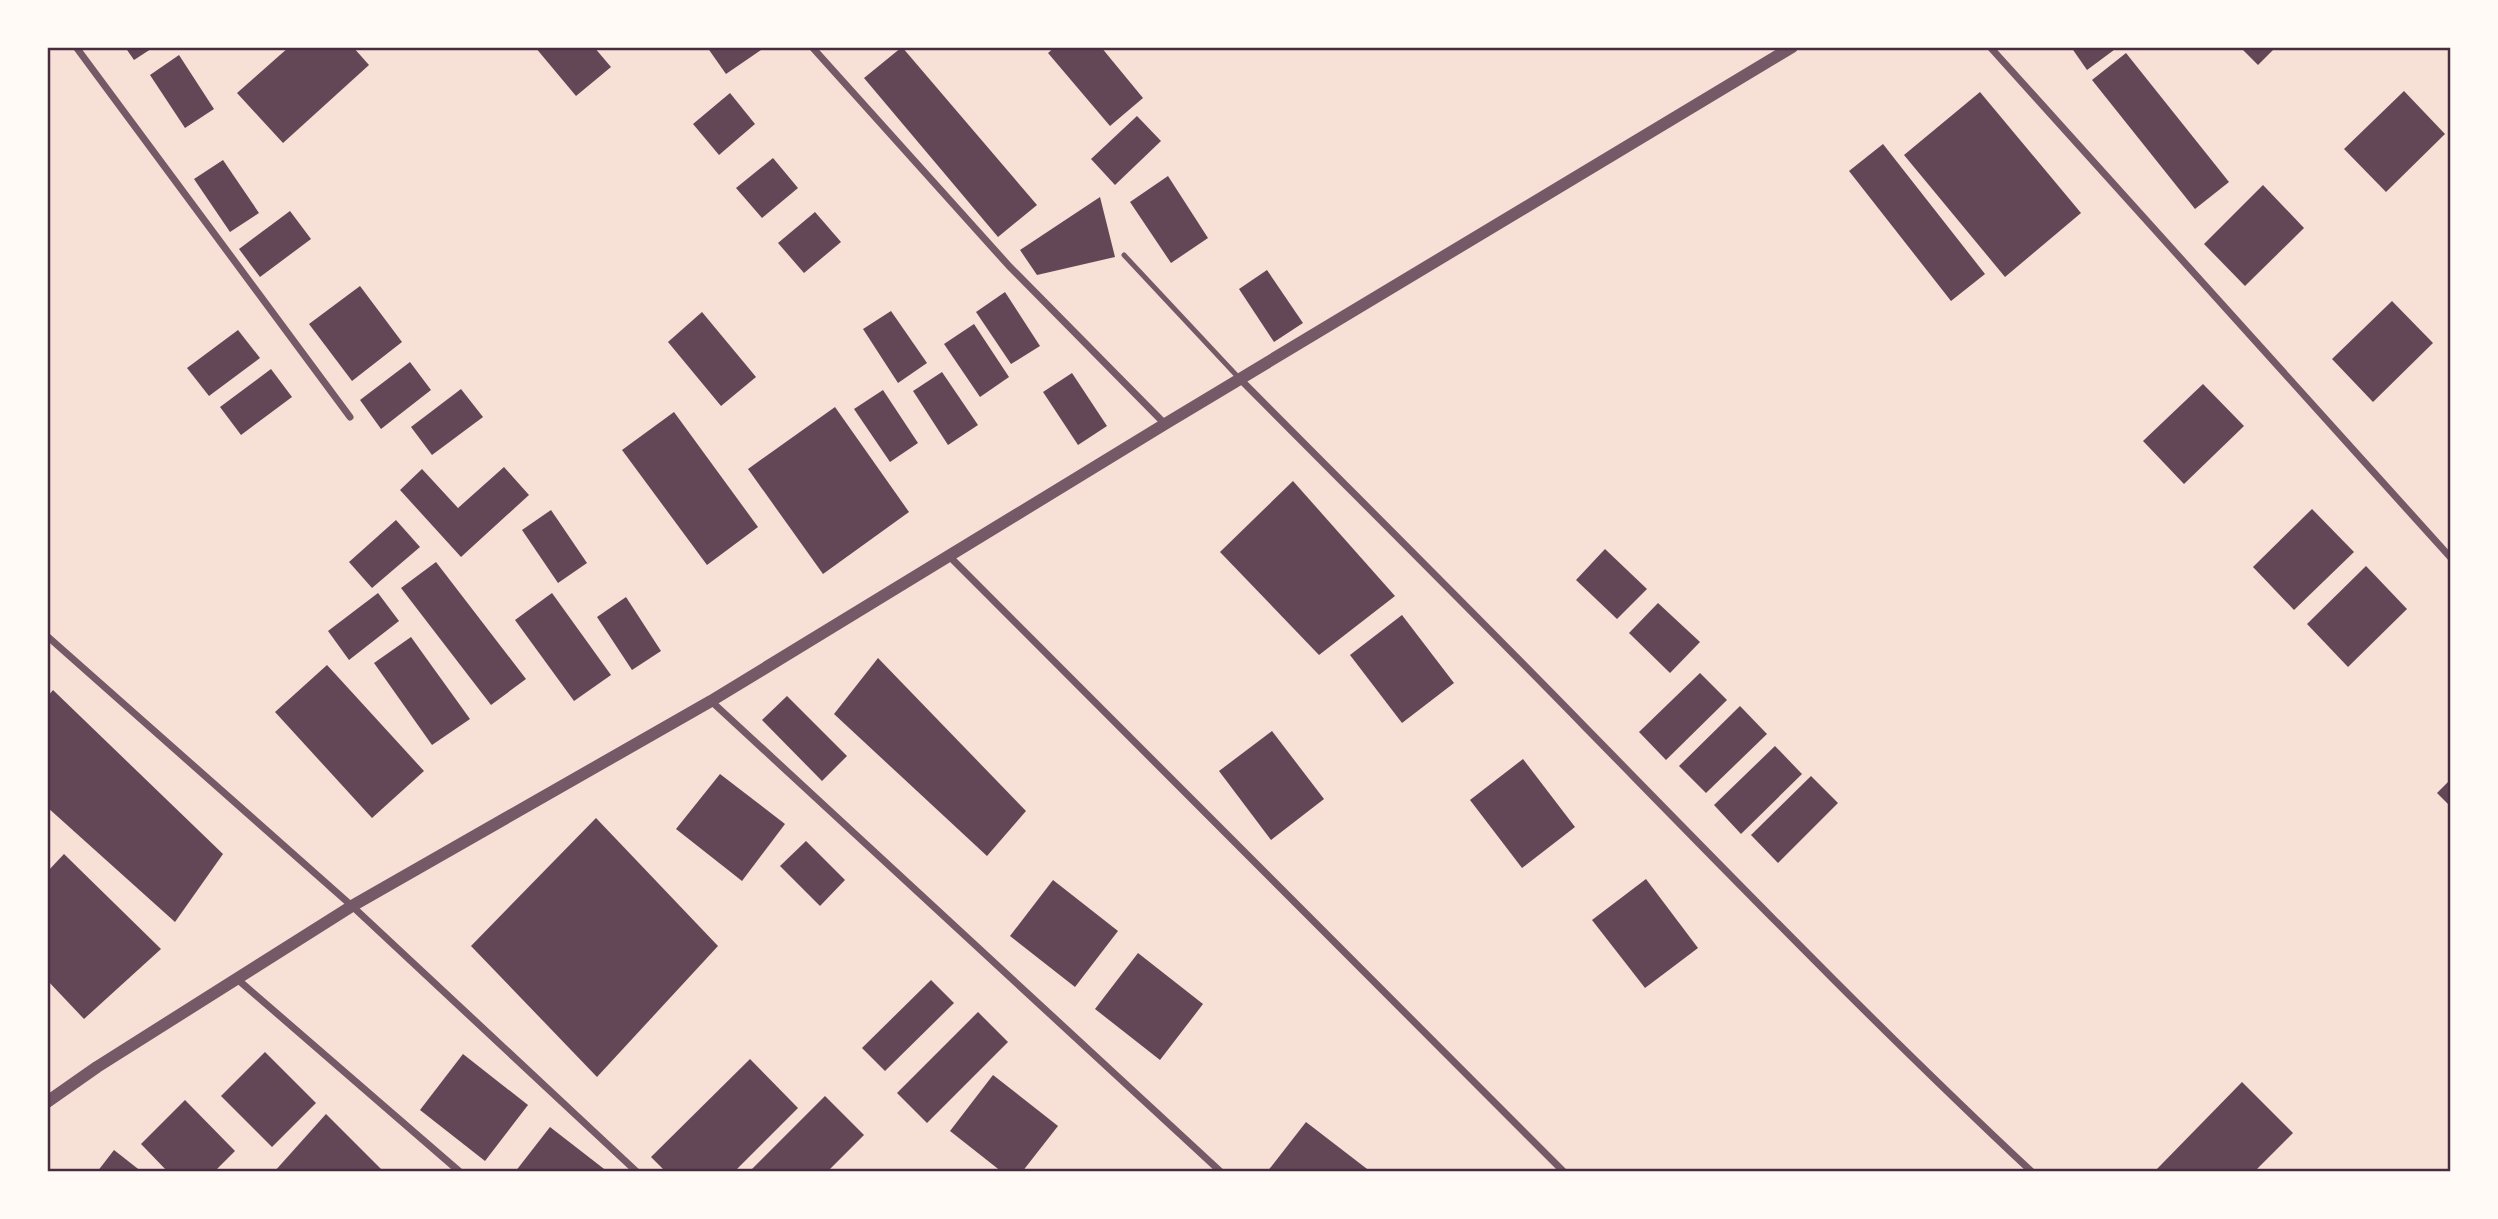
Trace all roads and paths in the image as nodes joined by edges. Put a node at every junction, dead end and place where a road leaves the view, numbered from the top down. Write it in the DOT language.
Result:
graph roads {
  1 [pos="76,47"];
  2 [pos="812,47"];
  3 [pos="1791,47"];
  4 [pos="1990,47"];
  5 [pos="1124,255"];
  6 [pos="1240,379"];
  7 [pos="350,417"];
  8 [pos="1165,424"];
  9 [pos="950,557"];
  10 [pos="2451,558"];
  11 [pos="47,636"];
  12 [pos="711,701"];
  13 [pos="352,906"];
  14 [pos="235,978"];
  15 [pos="47,1102"];
  16 [pos="460,1172"];
  17 [pos="637,1172"];
  18 [pos="1221,1172"];
  19 [pos="1564,1172"];
  20 [pos="2032,1172"];
  1 -- 7 [label="street"];
  2 -- 8 [label="street"];
  3 -- 6 [label="street"];
  4 -- 10 [label="street"];
  5 -- 6 [label="lane"];
  6 -- 8 [label="street"];
  6 -- 20 [label="street"];
  8 -- 9 [label="street"];
  9 -- 12 [label="street"];
  9 -- 19 [label="street"];
  11 -- 13 [label="street"];
  12 -- 13 [label="street"];
  12 -- 18 [label="street"];
  13 -- 14 [label="street"];
  13 -- 17 [label="street"];
  14 -- 15 [label="street"];
  14 -- 16 [label="street"];
}
